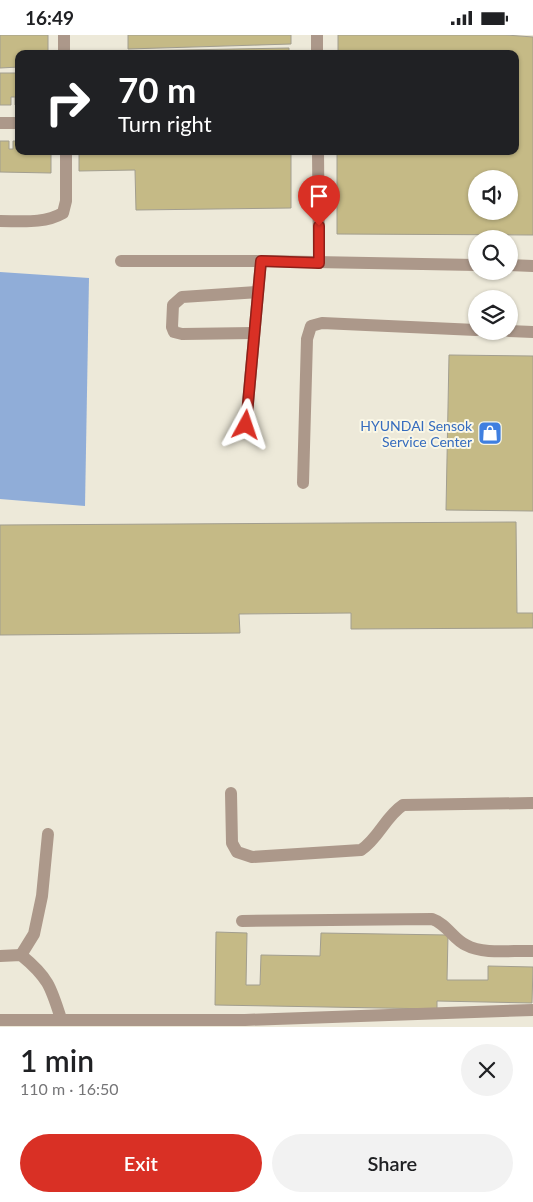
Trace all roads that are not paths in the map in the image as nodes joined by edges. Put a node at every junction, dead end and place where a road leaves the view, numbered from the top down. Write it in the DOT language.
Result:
graph roads {
  1 [pos="64,35"];
  2 [pos="317,35"];
  3 [pos="64,50"];
  4 [pos="317,50"];
  5 [pos="0,123"];
  6 [pos="15,123"];
  7 [pos="66,155"];
  8 [pos="318,155"];
  9 [pos="0,221"];
  10 [pos="121,261"];
  11 [pos="261,261"];
  12 [pos="319,263"];
  13 [pos="468,265"];
  14 [pos="518,265"];
  15 [pos="533,266"];
  16 [pos="258,293"];
  17 [pos="468,330"];
  18 [pos="518,331"];
  19 [pos="533,332"];
  20 [pos="254,333"];
  21 [pos="246,425"];
  22 [pos="303,483"];
  23 [pos="231,793"];
  24 [pos="533,803"];
  25 [pos="48,834"];
  26 [pos="242,921"];
  27 [pos="533,951"];
  28 [pos="21,955"];
  29 [pos="0,956"];
  30 [pos="533,1010"];
  31 [pos="61,1019"];
  32 [pos="0,1020"];
  33 [pos="20,1023"];
  34 [pos="245,1024"];
  1 -- 3 [label="street"];
  2 -- 4 [label="street"];
  5 -- 6 [label="street"];
  7 -- 9 [label="street"];
  8 -- 12 [label="street"];
  10 -- 11 [label="street"];
  11 -- 12 [label="street"];
  11 -- 16 [label="street"];
  12 -- 13 [label="street"];
  14 -- 15 [label="street"];
  16 -- 20 [label="street"];
  16 -- 20 [label="street"];
  17 -- 22 [label="street"];
  18 -- 19 [label="street"];
  20 -- 21 [label="street"];
  23 -- 24 [label="street"];
  25 -- 28 [label="street"];
  26 -- 27 [label="street"];
  28 -- 29 [label="street"];
  28 -- 31 [label="street"];
  30 -- 34 [label="street"];
  31 -- 33 [label="street"];
  31 -- 34 [label="street"];
  32 -- 33 [label="street"];
}
